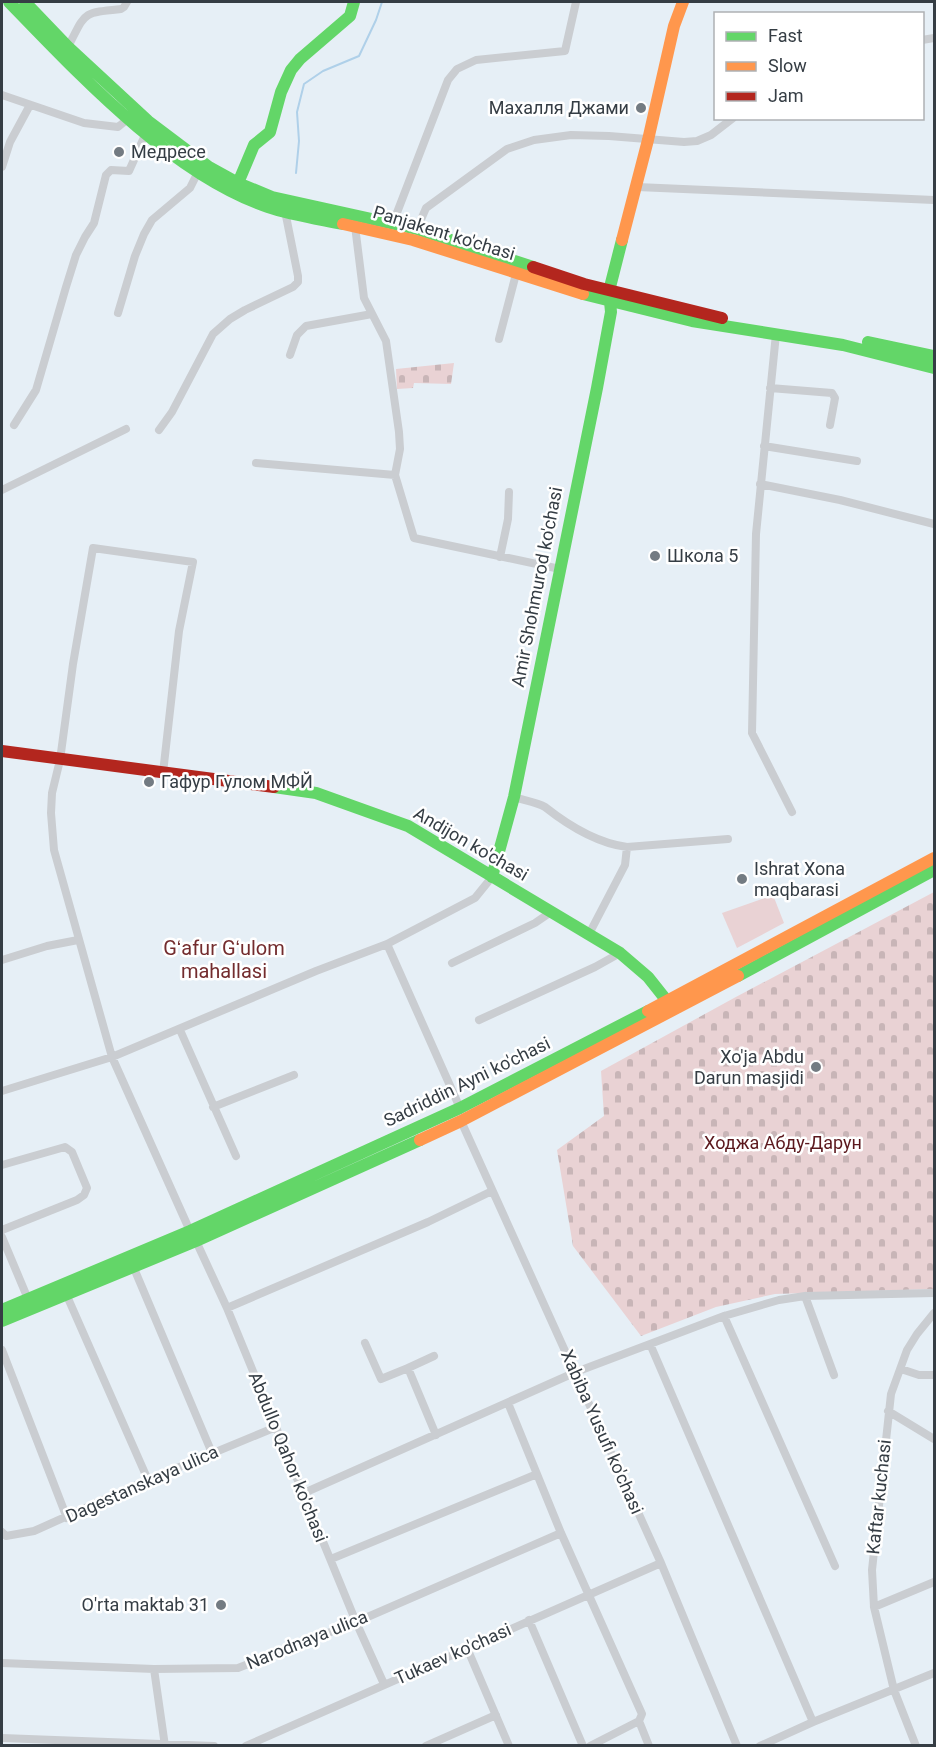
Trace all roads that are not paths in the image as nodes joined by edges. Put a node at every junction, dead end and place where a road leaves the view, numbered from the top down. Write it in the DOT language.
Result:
graph roads {
  1 [pos="9,2"];
  2 [pos="25,2"];
  3 [pos="127,2"];
  4 [pos="354,2"];
  5 [pos="576,2"];
  6 [pos="683,2"];
  7 [pos="68,47"];
  8 [pos="2,95"];
  9 [pos="30,105"];
  10 [pos="129,118"];
  11 [pos="730,120"];
  12 [pos="146,133"];
  13 [pos="648,140"];
  14 [pos="2,167"];
  15 [pos="198,172"];
  16 [pos="238,183"];
  17 [pos="637,187"];
  18 [pos="934,200"];
  19 [pos="285,211"];
  20 [pos="393,223"];
  21 [pos="355,226"];
  22 [pos="417,229"];
  23 [pos="516,273"];
  24 [pos="610,296"];
  25 [pos="118,313"];
  26 [pos="372,314"];
  27 [pos="776,334"];
  28 [pos="499,339"];
  29 [pos="290,356"];
  30 [pos="934,356"];
  31 [pos="934,368"];
  32 [pos="770,388"];
  33 [pos="14,425"];
  34 [pos="830,425"];
  35 [pos="126,429"];
  36 [pos="159,430"];
  37 [pos="764,446"];
  38 [pos="857,461"];
  39 [pos="256,463"];
  40 [pos="395,475"];
  41 [pos="760,484"];
  42 [pos="2,490"];
  43 [pos="509,492"];
  44 [pos="934,524"];
  45 [pos="500,557"];
  46 [pos="560,569"];
  47 [pos="2,751"];
  48 [pos="60,760"];
  49 [pos="163,773"];
  50 [pos="514,797"];
  51 [pos="792,812"];
  52 [pos="728,839"];
  53 [pos="627,848"];
  54 [pos="934,858"];
  55 [pos="934,870"];
  56 [pos="492,877"];
  57 [pos="551,912"];
  58 [pos="589,934"];
  59 [pos="78,940"];
  60 [pos="387,944"];
  61 [pos="620,953"];
  62 [pos="2,960"];
  63 [pos="452,963"];
  64 [pos="671,1006"];
  65 [pos="479,1020"];
  66 [pos="180,1030"];
  67 [pos="112,1057"];
  68 [pos="294,1075"];
  69 [pos="2,1091"];
  70 [pos="213,1107"];
  71 [pos="460,1108"];
  72 [pos="461,1121"];
  73 [pos="236,1156"];
  74 [pos="2,1165"];
  75 [pos="492,1191"];
  76 [pos="2,1230"];
  77 [pos="193,1236"];
  78 [pos="2,1238"];
  79 [pos="133,1266"];
  80 [pos="934,1293"];
  81 [pos="67,1296"];
  82 [pos="805,1296"];
  83 [pos="28,1299"];
  84 [pos="227,1308"];
  85 [pos="2,1310"];
  86 [pos="934,1313"];
  87 [pos="724,1316"];
  88 [pos="2,1321"];
  89 [pos="365,1343"];
  90 [pos="650,1344"];
  91 [pos="2,1350"];
  92 [pos="434,1356"];
  93 [pos="408,1368"];
  94 [pos="901,1369"];
  95 [pos="576,1372"];
  96 [pos="834,1375"];
  97 [pos="934,1376"];
  98 [pos="508,1403"];
  99 [pos="888,1411"];
  100 [pos="276,1427"];
  101 [pos="436,1435"];
  102 [pos="934,1439"];
  103 [pos="212,1453"];
  104 [pos="537,1474"];
  105 [pos="148,1480"];
  106 [pos="304,1493"];
  107 [pos="67,1518"];
  108 [pos="561,1533"];
  109 [pos="4,1534"];
  110 [pos="331,1559"];
  111 [pos="661,1563"];
  112 [pos="835,1566"];
  113 [pos="934,1582"];
  114 [pos="590,1594"];
  115 [pos="874,1607"];
  116 [pos="529,1620"];
  117 [pos="356,1622"];
  118 [pos="467,1648"];
  119 [pos="2,1663"];
  120 [pos="154,1669"];
  121 [pos="934,1673"];
  122 [pos="384,1684"];
  123 [pos="894,1690"];
  124 [pos="496,1715"];
  125 [pos="639,1720"];
  126 [pos="813,1722"];
  127 [pos="2,1738"];
  128 [pos="165,1744"];
  129 [pos="214,1746"];
  130 [pos="246,1746"];
  131 [pos="426,1746"];
  132 [pos="509,1746"];
  133 [pos="583,1746"];
  134 [pos="590,1746"];
  135 [pos="649,1746"];
  136 [pos="737,1746"];
  137 [pos="760,1746"];
  138 [pos="916,1746"];
  1 -- 10 [label="main road, Panjakent ko'chasi"];
  2 -- 7 [label="main road, Panjakent ko'chasi"];
  3 -- 7 [label="street"];
  4 -- 16 [label="main road"];
  5 -- 20 [label="street"];
  6 -- 13 [label="main road, Amir Shohmurod ko'chasi"];
  7 -- 16 [label="main road, Panjakent ko'chasi"];
  8 -- 9 [label="street"];
  9 -- 10 [label="street"];
  9 -- 14 [label="street"];
  10 -- 12 [label="main road, Panjakent ko'chasi"];
  11 -- 13 [label="street"];
  12 -- 15 [label="main road, Panjakent ko'chasi"];
  12 -- 33 [label="street"];
  13 -- 17 [label="main road, Amir Shohmurod ko'chasi"];
  13 -- 22 [label="street"];
  15 -- 19 [label="main road, Panjakent ko'chasi"];
  15 -- 25 [label="street"];
  16 -- 20 [label="main road, Panjakent ko'chasi"];
  17 -- 18 [label="street"];
  17 -- 24 [label="main road, Amir Shohmurod ko'chasi"];
  19 -- 21 [label="main road, Panjakent ko'chasi"];
  19 -- 36 [label="street"];
  20 -- 22 [label="main road, Panjakent ko'chasi"];
  21 -- 23 [label="main road, Panjakent ko'chasi"];
  21 -- 26 [label="street"];
  22 -- 24 [label="main road, Panjakent ko'chasi"];
  23 -- 24 [label="main road, Panjakent ko'chasi"];
  23 -- 28 [label="street"];
  24 -- 27 [label="main road, Panjakent ko'chasi"];
  24 -- 30 [label="main road, Panjakent ko'chasi"];
  24 -- 46 [label="main road, Amir Shohmurod ko'chasi"];
  26 -- 29 [label="street"];
  26 -- 40 [label="street"];
  27 -- 31 [label="main road, Panjakent ko'chasi"];
  27 -- 32 [label="street"];
  32 -- 34 [label="street"];
  32 -- 37 [label="street"];
  35 -- 42 [label="street"];
  37 -- 38 [label="street"];
  37 -- 41 [label="street"];
  39 -- 40 [label="street"];
  40 -- 45 [label="street"];
  41 -- 44 [label="street"];
  41 -- 51 [label="street"];
  43 -- 45 [label="street"];
  45 -- 46 [label="street"];
  46 -- 50 [label="main road, Amir Shohmurod ko'chasi"];
  47 -- 48 [label="main road, Andijon ko'chasi"];
  48 -- 49 [label="main road, Andijon ko'chasi"];
  48 -- 49 [label="street, Abdullo Qahor ko'chasi"];
  48 -- 59 [label="street, Abdullo Qahor ko'chasi"];
  49 -- 56 [label="main road, Andijon ko'chasi"];
  50 -- 53 [label="street"];
  50 -- 56 [label="main road, Amir Shohmurod ko'chasi"];
  52 -- 53 [label="street"];
  53 -- 58 [label="street"];
  54 -- 64 [label="main road, Sadriddin Ayni ko'chasi"];
  55 -- 64 [label="main road, Sadriddin Ayni ko'chasi"];
  56 -- 57 [label="main road, Andijon ko'chasi"];
  56 -- 60 [label="street"];
  57 -- 58 [label="main road, Andijon ko'chasi"];
  57 -- 63 [label="street"];
  58 -- 61 [label="main road, Andijon ko'chasi"];
  59 -- 62 [label="street"];
  59 -- 67 [label="street, Abdullo Qahor ko'chasi"];
  60 -- 66 [label="street"];
  60 -- 71 [label="street"];
  61 -- 64 [label="main road, Andijon ko'chasi"];
  61 -- 65 [label="street"];
  64 -- 71 [label="main road, Sadriddin Ayni ko'chasi"];
  64 -- 72 [label="main road, Sadriddin Ayni ko'chasi"];
  66 -- 67 [label="street"];
  66 -- 70 [label="street"];
  67 -- 69 [label="street"];
  67 -- 77 [label="street, Abdullo Qahor ko'chasi"];
  68 -- 70 [label="street"];
  70 -- 73 [label="street"];
  71 -- 77 [label="main road, Sadriddin Ayni ko'chasi"];
  72 -- 75 [label="street, Xabiba Yusufi ko'chasi"];
  72 -- 77 [label="main road, Sadriddin Ayni ko'chasi"];
  74 -- 76 [label="street"];
  75 -- 84 [label="street"];
  75 -- 95 [label="street, Xabiba Yusufi ko'chasi"];
  77 -- 79 [label="main road, Sadriddin Ayni ko'chasi"];
  77 -- 83 [label="main road, Sadriddin Ayni ko'chasi"];
  77 -- 84 [label="street, Abdullo Qahor ko'chasi"];
  78 -- 83 [label="street"];
  79 -- 81 [label="main road, Sadriddin Ayni ko'chasi"];
  79 -- 103 [label="street"];
  80 -- 82 [label="street"];
  81 -- 88 [label="main road, Sadriddin Ayni ko'chasi"];
  81 -- 105 [label="street"];
  82 -- 87 [label="street"];
  82 -- 96 [label="street"];
  83 -- 85 [label="main road, Sadriddin Ayni ko'chasi"];
  84 -- 100 [label="street, Abdullo Qahor ko'chasi"];
  86 -- 94 [label="street, Kaftar kuchasi"];
  87 -- 90 [label="street"];
  87 -- 112 [label="street"];
  89 -- 93 [label="street"];
  90 -- 95 [label="street"];
  90 -- 126 [label="street"];
  91 -- 107 [label="street"];
  92 -- 93 [label="street"];
  93 -- 101 [label="street"];
  94 -- 97 [label="street"];
  94 -- 99 [label="street, Kaftar kuchasi"];
  95 -- 98 [label="street"];
  95 -- 111 [label="street, Xabiba Yusufi ko'chasi"];
  98 -- 101 [label="street"];
  98 -- 104 [label="street"];
  99 -- 102 [label="street"];
  99 -- 115 [label="street, Kaftar kuchasi"];
  100 -- 103 [label="street, Dagestanskaya ulica"];
  100 -- 106 [label="street, Abdullo Qahor ko'chasi"];
  101 -- 106 [label="street"];
  103 -- 105 [label="street, Dagestanskaya ulica"];
  104 -- 108 [label="street"];
  104 -- 110 [label="street"];
  105 -- 107 [label="street, Dagestanskaya ulica"];
  106 -- 110 [label="street, Abdullo Qahor ko'chasi"];
  107 -- 109 [label="street, Dagestanskaya ulica"];
  108 -- 114 [label="street"];
  108 -- 117 [label="street, Narodnaya ulica"];
  110 -- 117 [label="street, Abdullo Qahor ko'chasi"];
  111 -- 114 [label="street, Tukaev ko'chasi"];
  111 -- 136 [label="street, Xabiba Yusufi ko'chasi"];
  113 -- 115 [label="street"];
  114 -- 116 [label="street, Tukaev ko'chasi"];
  114 -- 125 [label="street"];
  115 -- 123 [label="street, Kaftar kuchasi"];
  116 -- 118 [label="street, Tukaev ko'chasi"];
  116 -- 133 [label="street"];
  117 -- 120 [label="street, Narodnaya ulica"];
  117 -- 122 [label="street, Abdullo Qahor ko'chasi"];
  118 -- 122 [label="street, Tukaev ko'chasi"];
  118 -- 124 [label="street"];
  119 -- 120 [label="street, Narodnaya ulica"];
  120 -- 128 [label="street"];
  121 -- 123 [label="street"];
  122 -- 130 [label="street, Tukaev ko'chasi"];
  123 -- 126 [label="street"];
  123 -- 138 [label="street, Kaftar kuchasi"];
  124 -- 131 [label="street"];
  124 -- 132 [label="street"];
  125 -- 134 [label="street"];
  125 -- 135 [label="street"];
  126 -- 137 [label="street"];
  127 -- 128 [label="street"];
  128 -- 129 [label="street"];
}
